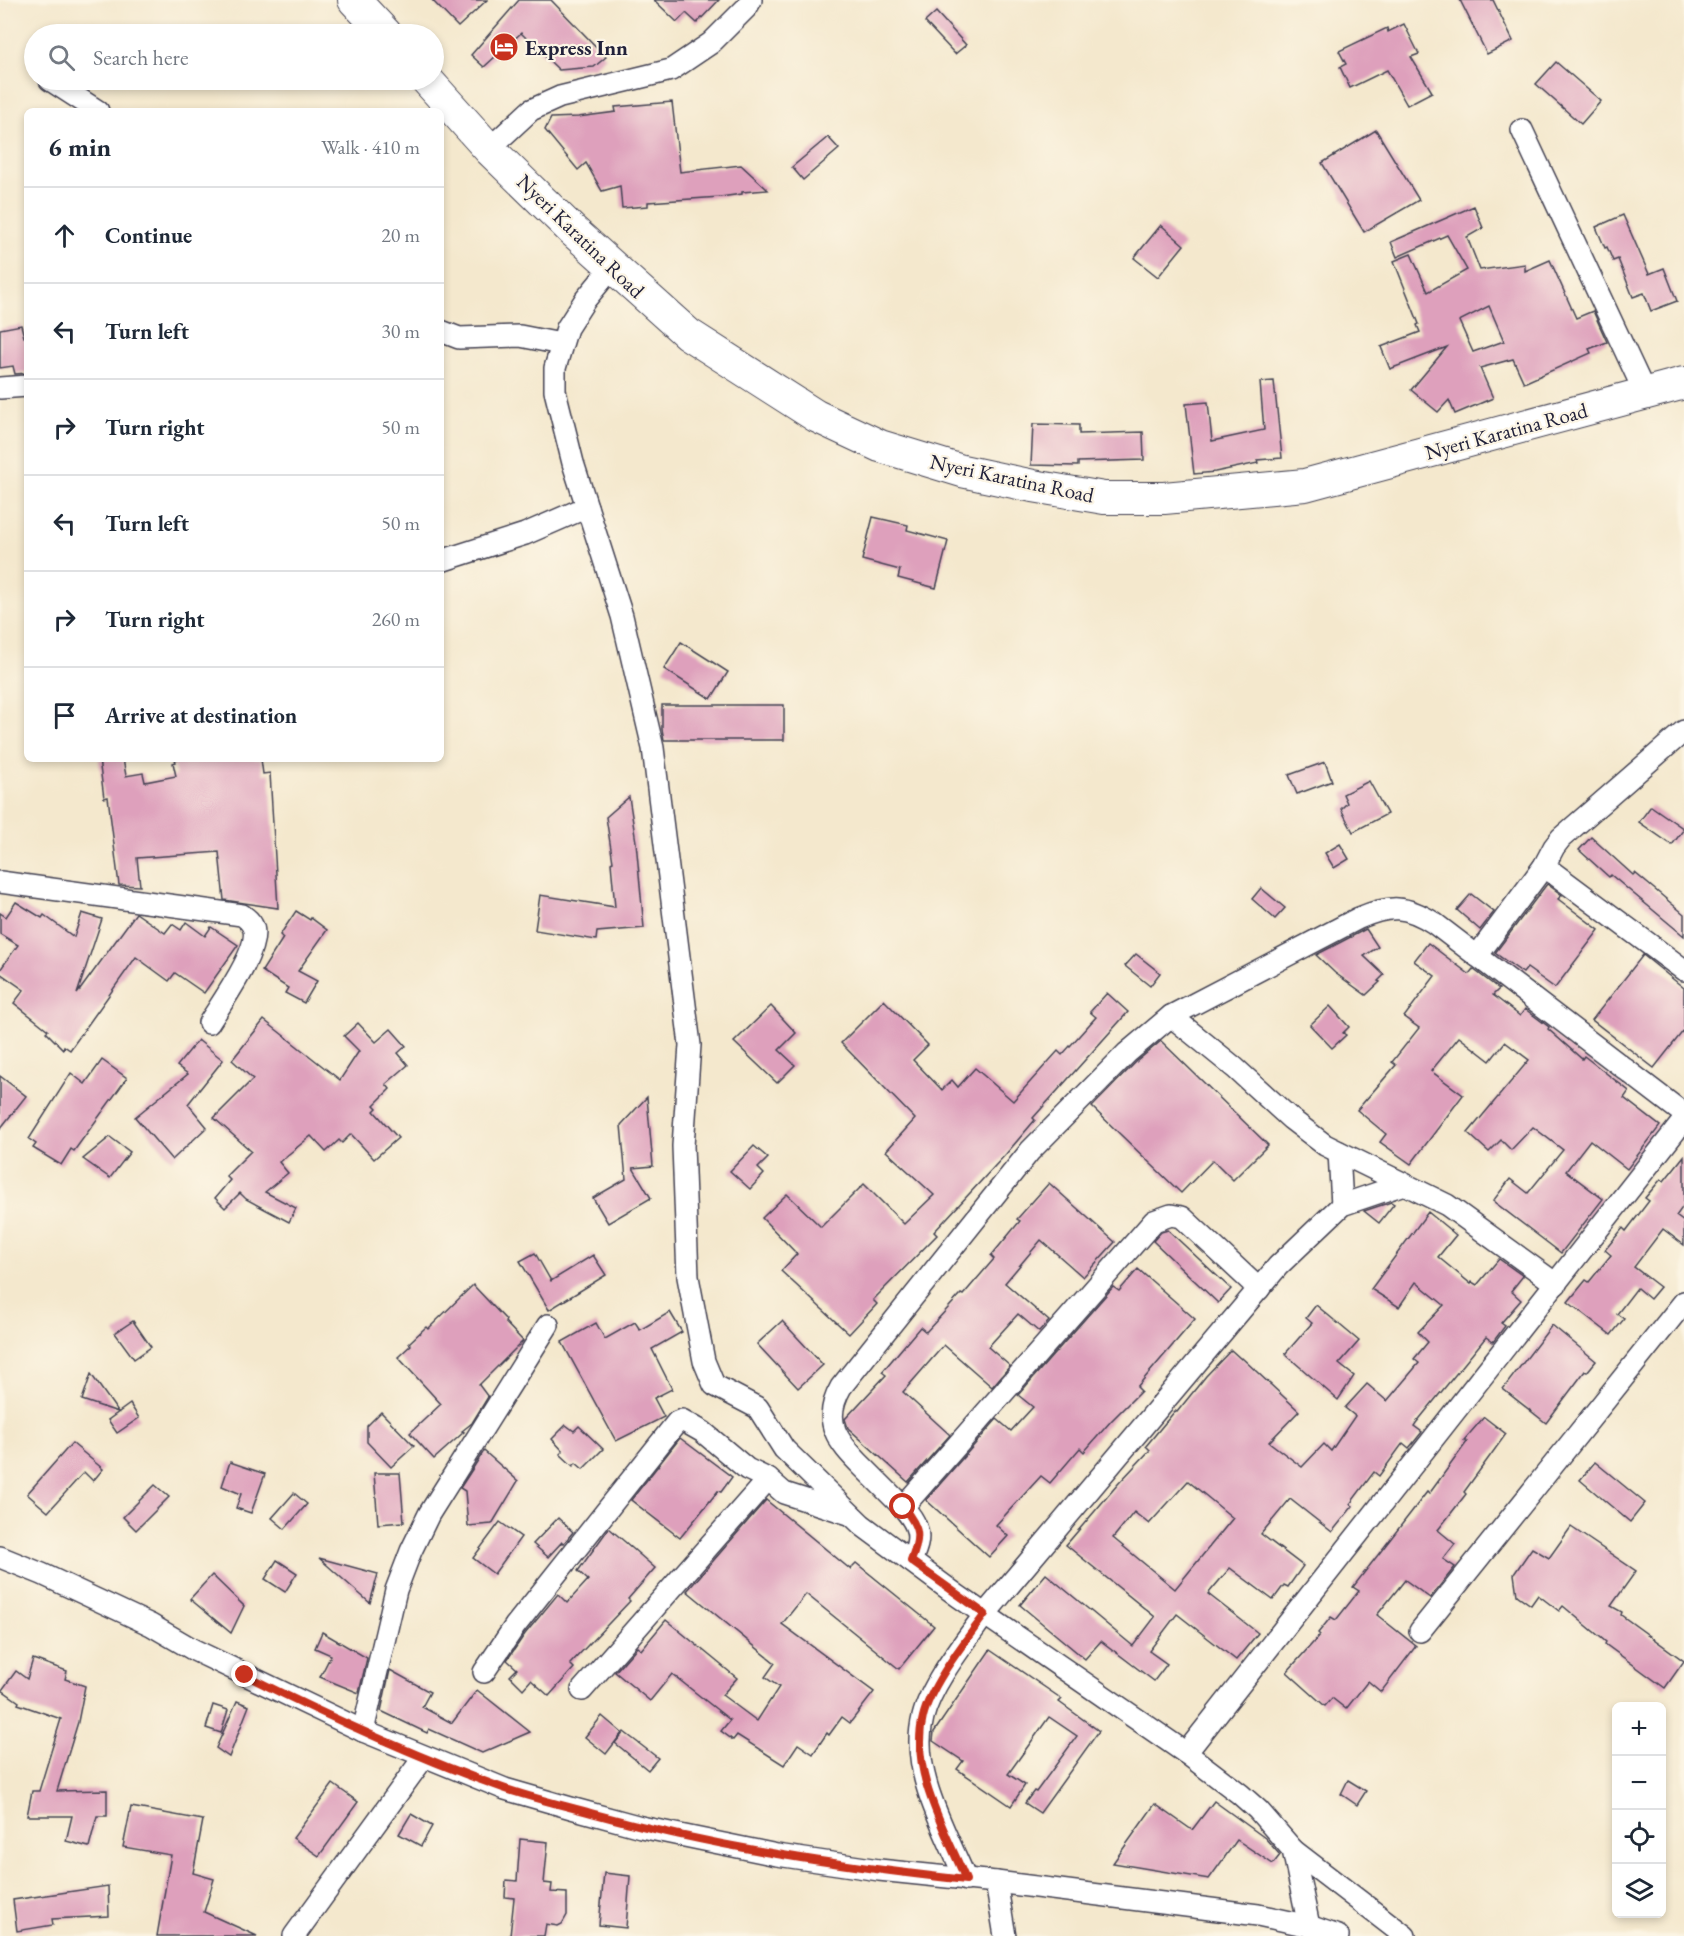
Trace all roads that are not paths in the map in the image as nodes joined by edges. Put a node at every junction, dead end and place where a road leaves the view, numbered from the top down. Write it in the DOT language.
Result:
graph roads {
  1 [pos="354,0"];
  2 [pos="751,0"];
  3 [pos="377,24"];
  4 [pos="65,90"];
  5 [pos="436,90"];
  6 [pos="93,108"];
  7 [pos="1522,130"];
  8 [pos="489,149"];
  9 [pos="613,266"];
  10 [pos="444,332"];
  11 [pos="561,344"];
  12 [pos="1684,383"];
  13 [pos="24,386"];
  14 [pos="0,388"];
  15 [pos="1646,393"];
  16 [pos="587,507"];
  17 [pos="444,560"];
  18 [pos="1684,730"];
  19 [pos="1544,866"];
  20 [pos="0,882"];
  21 [pos="1477,956"];
  22 [pos="1684,970"];
  23 [pos="1172,1016"];
  24 [pos="209,1023"];
  25 [pos="1684,1114"];
  26 [pos="1684,1120"];
  27 [pos="1339,1152"];
  28 [pos="1404,1184"];
  29 [pos="1342,1205"];
  30 [pos="1556,1284"];
  31 [pos="1259,1289"];
  32 [pos="1684,1302"];
  33 [pos="549,1325"];
  34 [pos="768,1479"];
  35 [pos="903,1507"];
  36 [pos="852,1515"];
  37 [pos="0,1557"];
  38 [pos="911,1561"];
  39 [pos="985,1614"];
  40 [pos="1420,1631"];
  41 [pos="484,1672"];
  42 [pos="582,1690"];
  43 [pos="363,1731"];
  44 [pos="1186,1753"];
  45 [pos="424,1757"];
  46 [pos="1293,1850"];
  47 [pos="966,1880"];
  48 [pos="996,1882"];
  49 [pos="1309,1926"];
  50 [pos="294,1936"];
  51 [pos="1005,1936"];
  52 [pos="1338,1936"];
  53 [pos="1406,1936"];
  1 -- 3 [label="highway"];
  2 -- 8 [label="street"];
  4 -- 6 [label="street"];
  5 -- 8 [label="highway, Nyeri Karatina Road"];
  7 -- 15 [label="street"];
  8 -- 9 [label="highway, Nyeri Karatina Road"];
  9 -- 11 [label="street"];
  9 -- 15 [label="highway, Nyeri Karatina Road"];
  10 -- 11 [label="street"];
  11 -- 16 [label="street"];
  12 -- 15 [label="highway, Nyeri Karatina Road"];
  13 -- 14 [label="street"];
  16 -- 17 [label="street"];
  16 -- 36 [label="street"];
  18 -- 19 [label="street"];
  19 -- 21 [label="street"];
  19 -- 22 [label="street"];
  20 -- 24 [label="street"];
  21 -- 23 [label="street"];
  21 -- 25 [label="street"];
  23 -- 27 [label="street"];
  23 -- 35 [label="street"];
  26 -- 30 [label="street"];
  27 -- 28 [label="street"];
  27 -- 29 [label="street"];
  28 -- 29 [label="street"];
  28 -- 30 [label="street"];
  29 -- 31 [label="street"];
  30 -- 44 [label="street"];
  31 -- 35 [label="street"];
  31 -- 39 [label="street"];
  32 -- 40 [label="street"];
  33 -- 43 [label="street"];
  34 -- 36 [label="street"];
  34 -- 41 [label="street"];
  34 -- 42 [label="street"];
  35 -- 38 [label="street"];
  36 -- 38 [label="street"];
  37 -- 43 [label="street"];
  38 -- 39 [label="street"];
  39 -- 44 [label="street"];
  39 -- 47 [label="street"];
  43 -- 45 [label="street"];
  44 -- 46 [label="street"];
  45 -- 47 [label="street"];
  45 -- 50 [label="street"];
  46 -- 49 [label="street"];
  46 -- 53 [label="street"];
  47 -- 48 [label="street"];
  48 -- 49 [label="street"];
  48 -- 51 [label="street"];
  49 -- 52 [label="street"];
}
